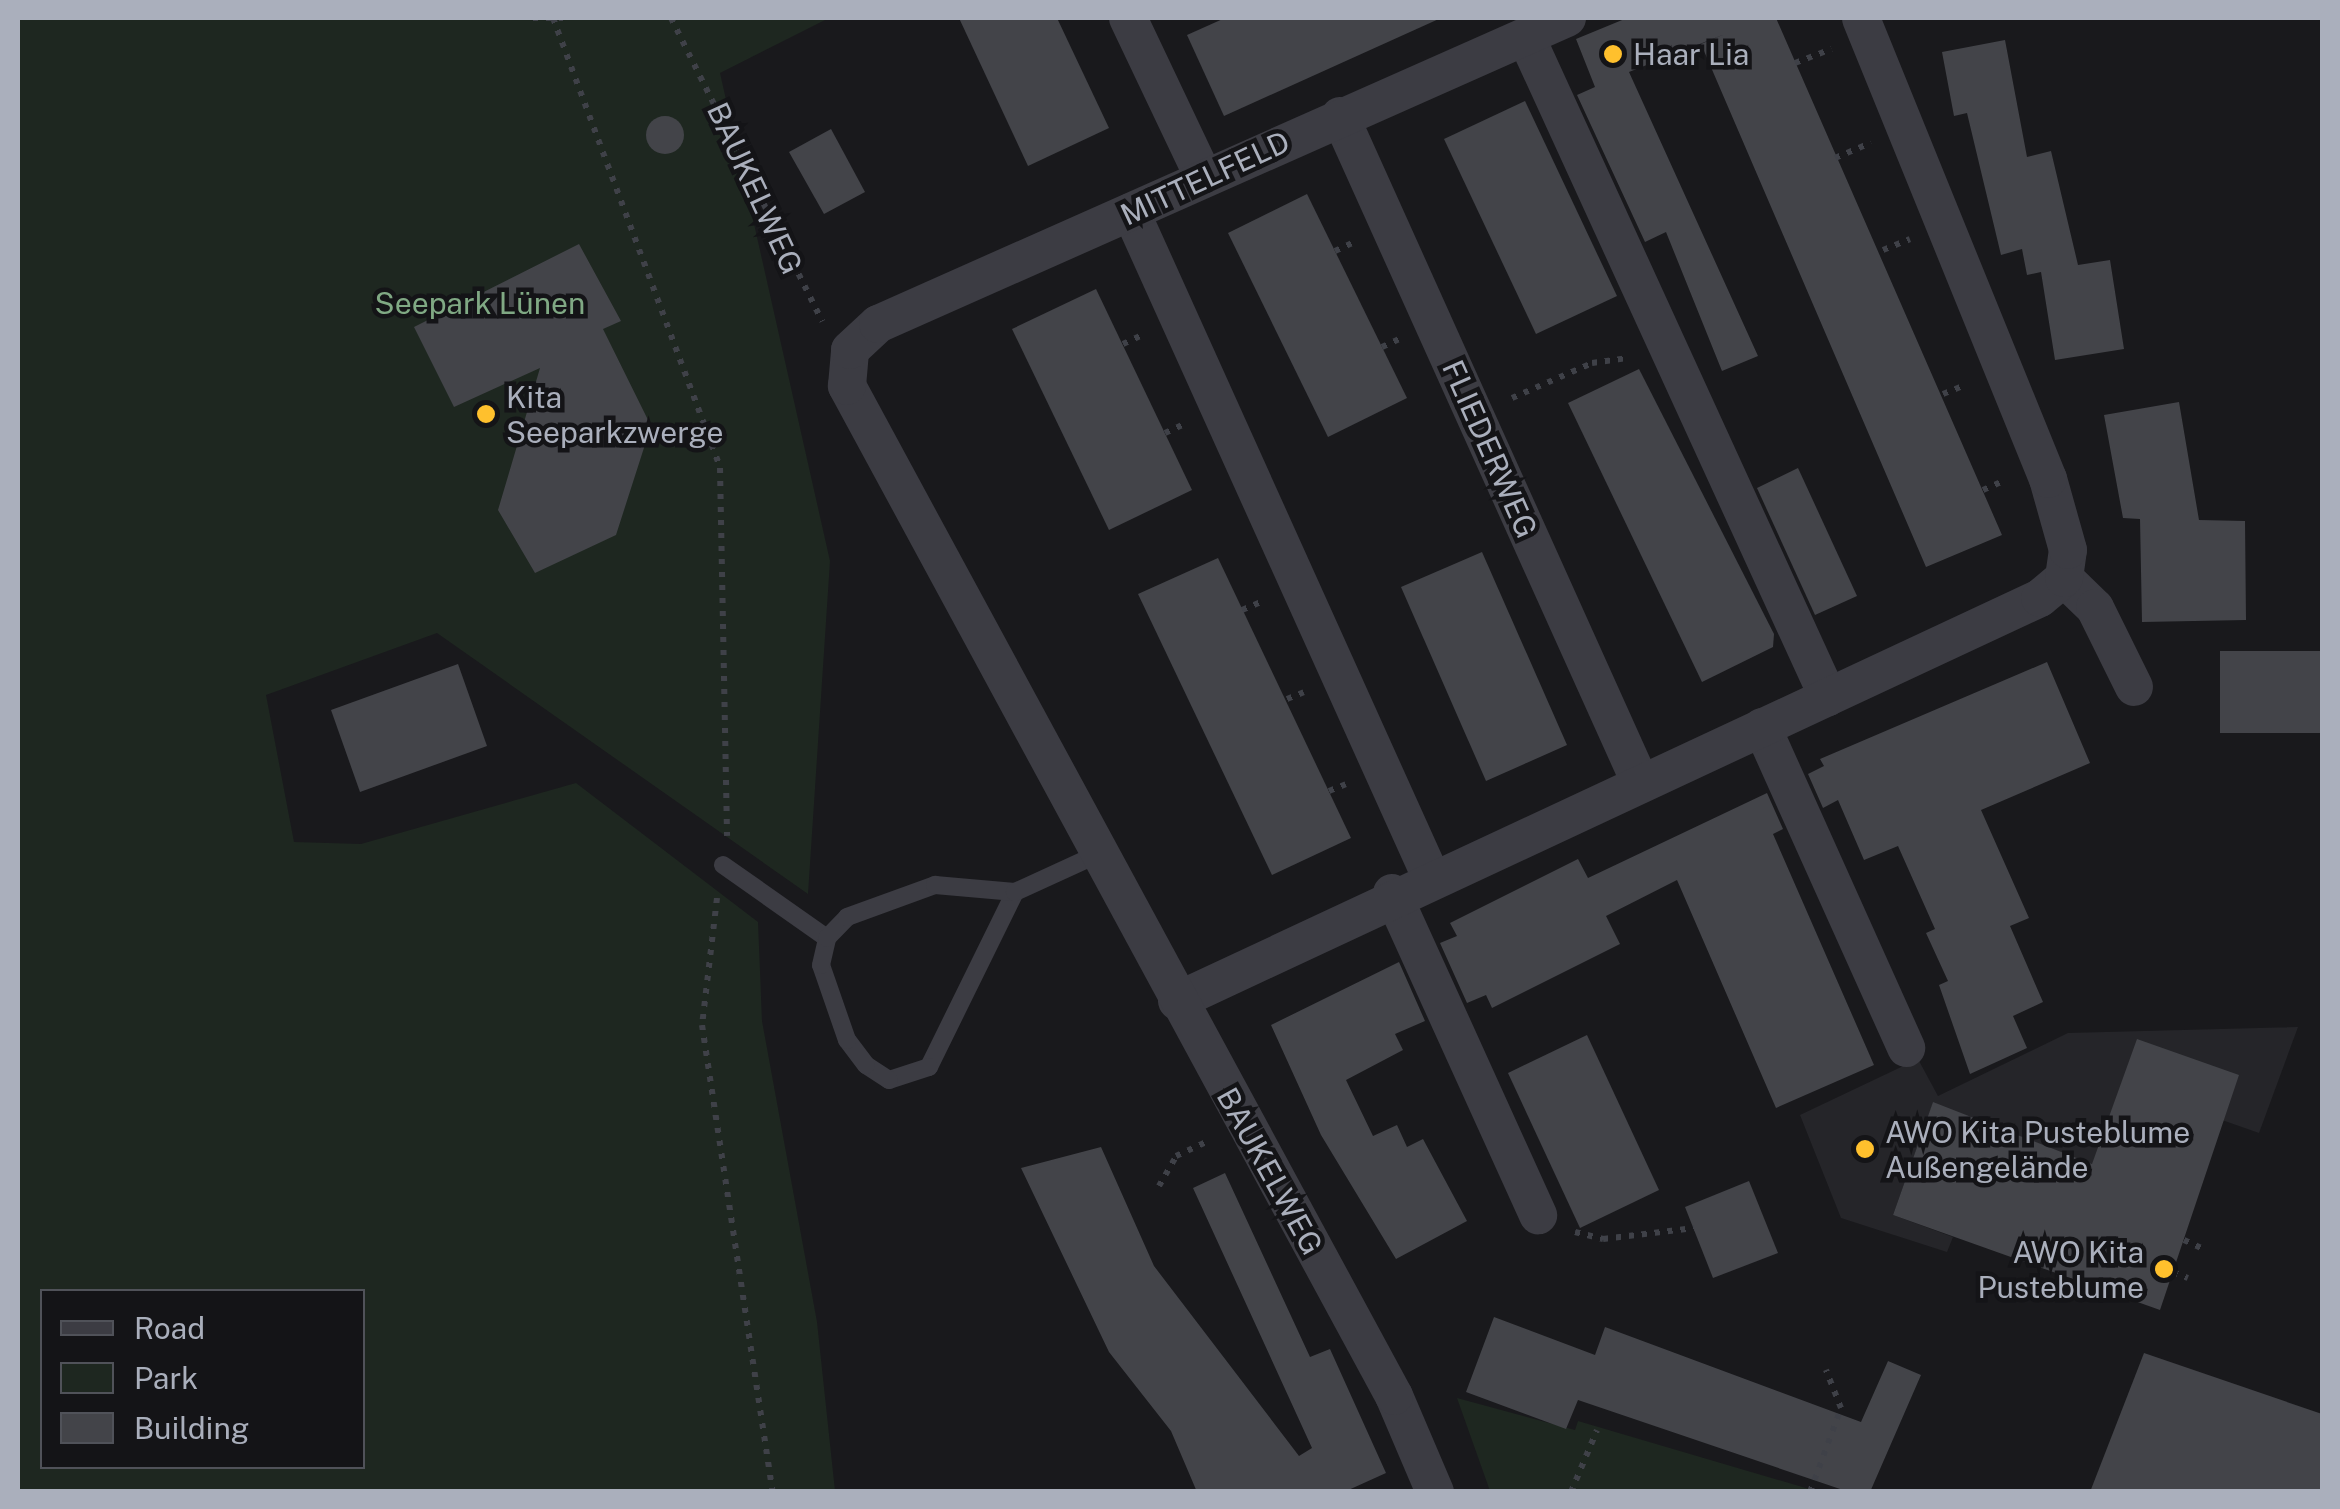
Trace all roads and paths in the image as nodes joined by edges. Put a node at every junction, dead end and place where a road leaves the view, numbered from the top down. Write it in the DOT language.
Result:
graph roads {
  1 [pos="532,18"];
  2 [pos="564,18"];
  3 [pos="671,18"];
  4 [pos="1128,18"];
  5 [pos="1567,18"];
  6 [pos="554,19"];
  7 [pos="1853,30"];
  8 [pos="1526,36"];
  9 [pos="1795,63"];
  10 [pos="1340,116"];
  11 [pos="1882,138"];
  12 [pos="1835,158"];
  13 [pos="1204,178"];
  14 [pos="1131,212"];
  15 [pos="1919,235"];
  16 [pos="1883,250"];
  17 [pos="850,350"];
  18 [pos="1636,354"];
  19 [pos="1979,379"];
  20 [pos="1943,394"];
  21 [pos="1474,415"];
  22 [pos="2064,578"];
  23 [pos="2134,687"];
  24 [pos="1828,697"];
  25 [pos="1762,727"];
  26 [pos="1640,782"];
  27 [pos="1096,855"];
  28 [pos="723,865"];
  29 [pos="1431,877"];
  30 [pos="1015,892"];
  31 [pos="1392,894"];
  32 [pos="827,938"];
  33 [pos="1176,1001"];
  34 [pos="1906,1048"];
  35 [pos="1245,1125"];
  36 [pos="1158,1186"];
  37 [pos="1538,1215"];
  38 [pos="1694,1228"];
  39 [pos="2184,1240"];
  40 [pos="2201,1248"];
  41 [pos="2173,1272"];
  42 [pos="2188,1278"];
  43 [pos="1826,1370"];
  44 [pos="1597,1430"];
  45 [pos="773,1492"];
  46 [pos="1435,1492"];
  47 [pos="1571,1492"];
  48 [pos="1810,1492"];
  1 -- 6 [label="path"];
  2 -- 6 [label="path"];
  3 -- 17 [label="path, BAUKELWEG"];
  4 -- 13 [label="street"];
  5 -- 8 [label="street, MITTELFELD"];
  6 -- 28 [label="path"];
  7 -- 9 [label="path"];
  7 -- 22 [label="street"];
  8 -- 10 [label="street, MITTELFELD"];
  8 -- 24 [label="street"];
  10 -- 13 [label="street, MITTELFELD"];
  10 -- 21 [label="street, FLIEDERWEG"];
  11 -- 12 [label="path"];
  13 -- 14 [label="street, MITTELFELD"];
  14 -- 17 [label="street, MITTELFELD"];
  14 -- 29 [label="street"];
  15 -- 16 [label="path"];
  17 -- 27 [label="street, BAUKELWEG"];
  18 -- 21 [label="path"];
  19 -- 20 [label="path"];
  21 -- 26 [label="street, FLIEDERWEG"];
  22 -- 23 [label="street"];
  22 -- 24 [label="street"];
  24 -- 25 [label="street"];
  25 -- 26 [label="street"];
  25 -- 34 [label="street"];
  26 -- 29 [label="street"];
  27 -- 30 [label="lane"];
  27 -- 33 [label="street, BAUKELWEG"];
  28 -- 32 [label="lane"];
  28 -- 45 [label="path"];
  29 -- 31 [label="street"];
  30 -- 32 [label="lane"];
  30 -- 32 [label="lane"];
  31 -- 33 [label="street"];
  31 -- 37 [label="street"];
  33 -- 35 [label="street, BAUKELWEG"];
  35 -- 36 [label="path"];
  35 -- 46 [label="street, BAUKELWEG"];
  37 -- 38 [label="path"];
  39 -- 40 [label="path"];
  41 -- 42 [label="path"];
  43 -- 48 [label="path"];
  44 -- 47 [label="path"];
}
